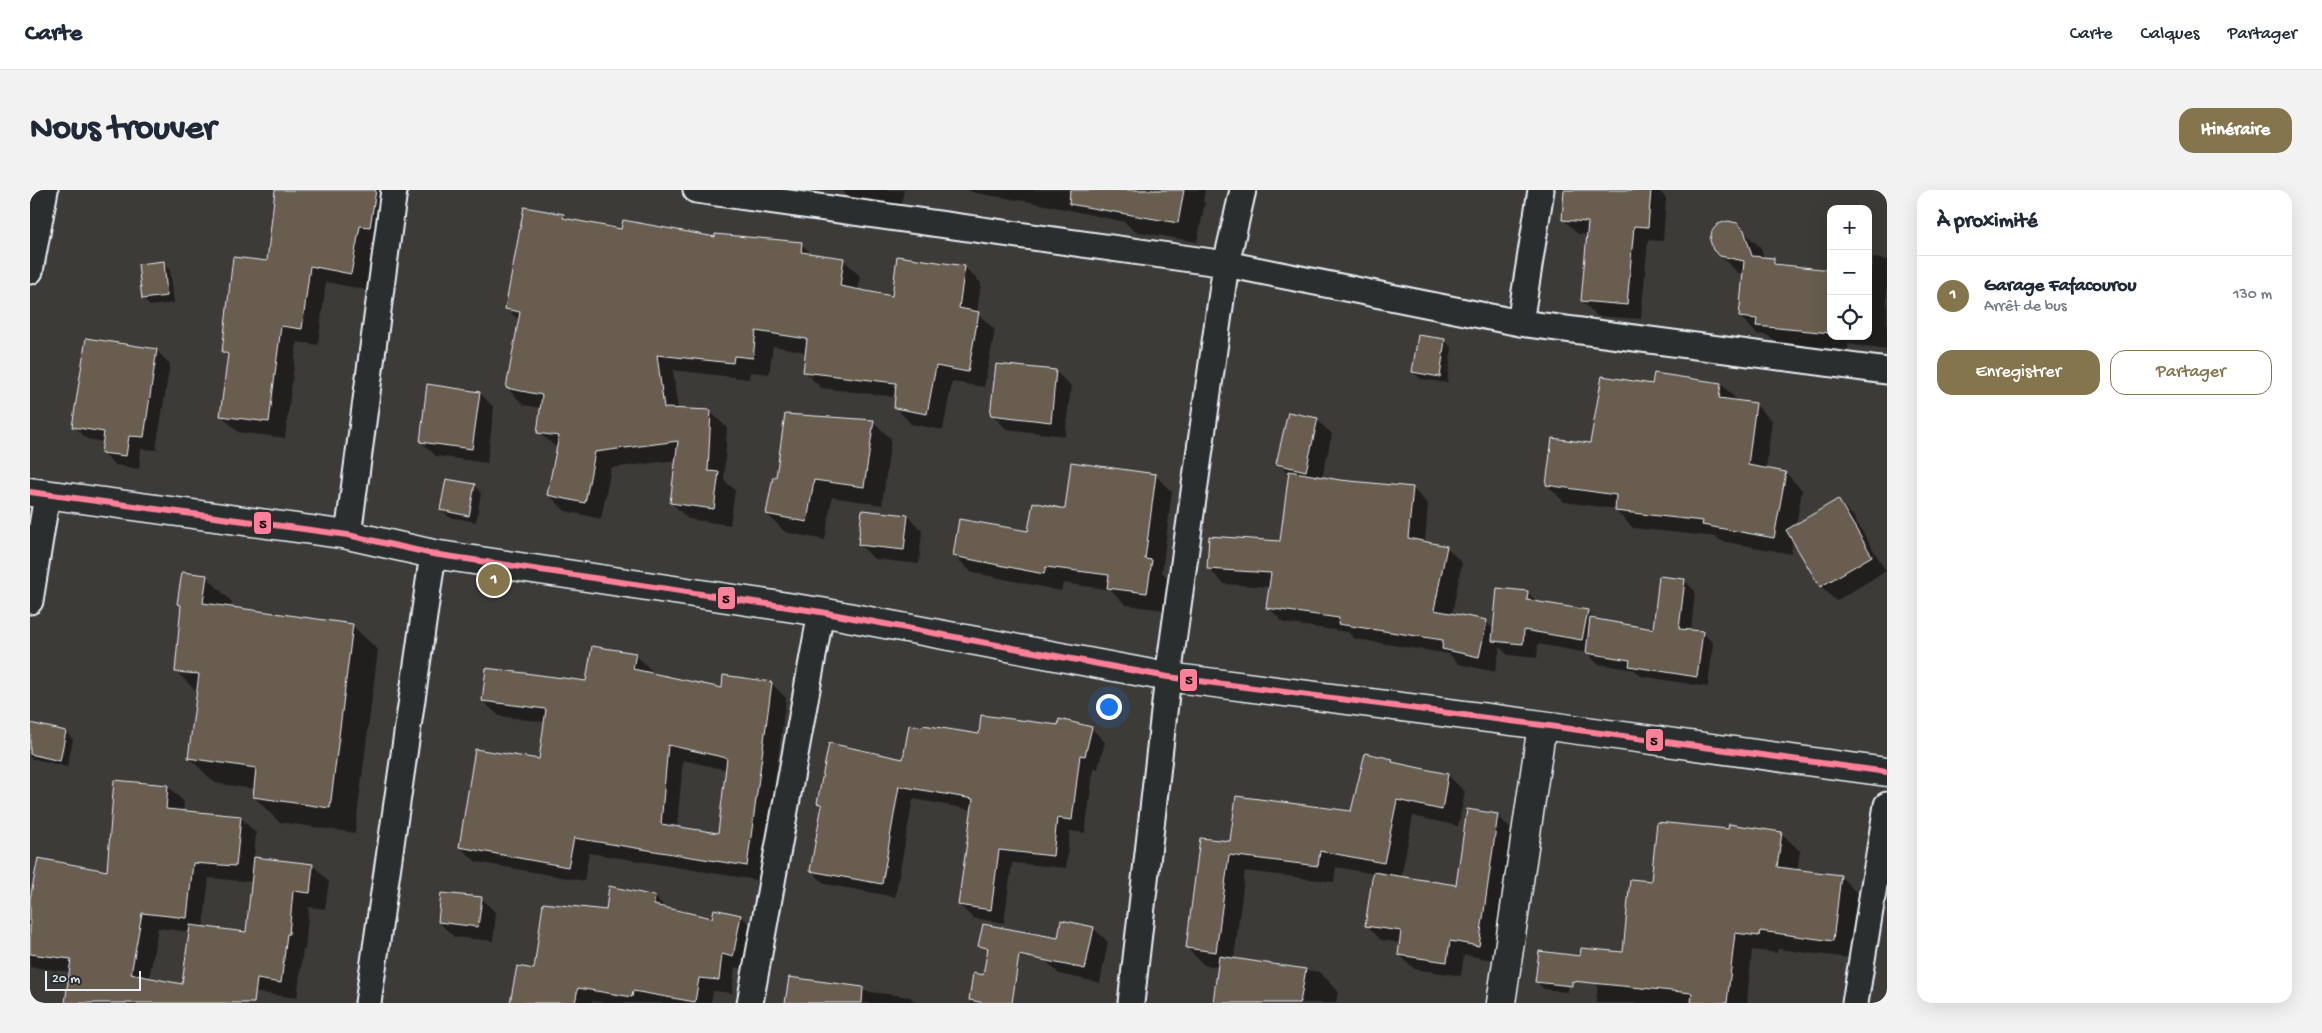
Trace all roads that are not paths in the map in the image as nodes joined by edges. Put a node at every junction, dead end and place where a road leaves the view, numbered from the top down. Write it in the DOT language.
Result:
graph roads {
  1 [pos="45,190"];
  2 [pos="394,190"];
  3 [pos="696,190"];
  4 [pos="1243,190"];
  5 [pos="1541,190"];
  6 [pos="1226,264"];
  7 [pos="30,271"];
  8 [pos="1520,323"];
  9 [pos="1887,371"];
  10 [pos="38,493"];
  11 [pos="348,535"];
  12 [pos="433,554"];
  13 [pos="30,601"];
  14 [pos="821,612"];
  15 [pos="1168,676"];
  16 [pos="1542,725"];
  17 [pos="1887,772"];
  18 [pos="1887,805"];
  19 [pos="368,1003"];
  20 [pos="750,1003"];
  21 [pos="1130,1003"];
  22 [pos="1500,1003"];
  23 [pos="1855,1003"];
  1 -- 7 [label="street"];
  2 -- 11 [label="street"];
  3 -- 6 [label="street"];
  4 -- 6 [label="street"];
  5 -- 8 [label="street"];
  6 -- 8 [label="street"];
  6 -- 15 [label="street"];
  8 -- 9 [label="street"];
  10 -- 11 [label="main road"];
  10 -- 13 [label="street"];
  11 -- 12 [label="main road"];
  12 -- 14 [label="main road"];
  12 -- 19 [label="street"];
  14 -- 15 [label="main road"];
  14 -- 20 [label="street"];
  15 -- 16 [label="main road"];
  15 -- 21 [label="street"];
  16 -- 17 [label="main road"];
  16 -- 22 [label="main road"];
  18 -- 23 [label="street"];
}
